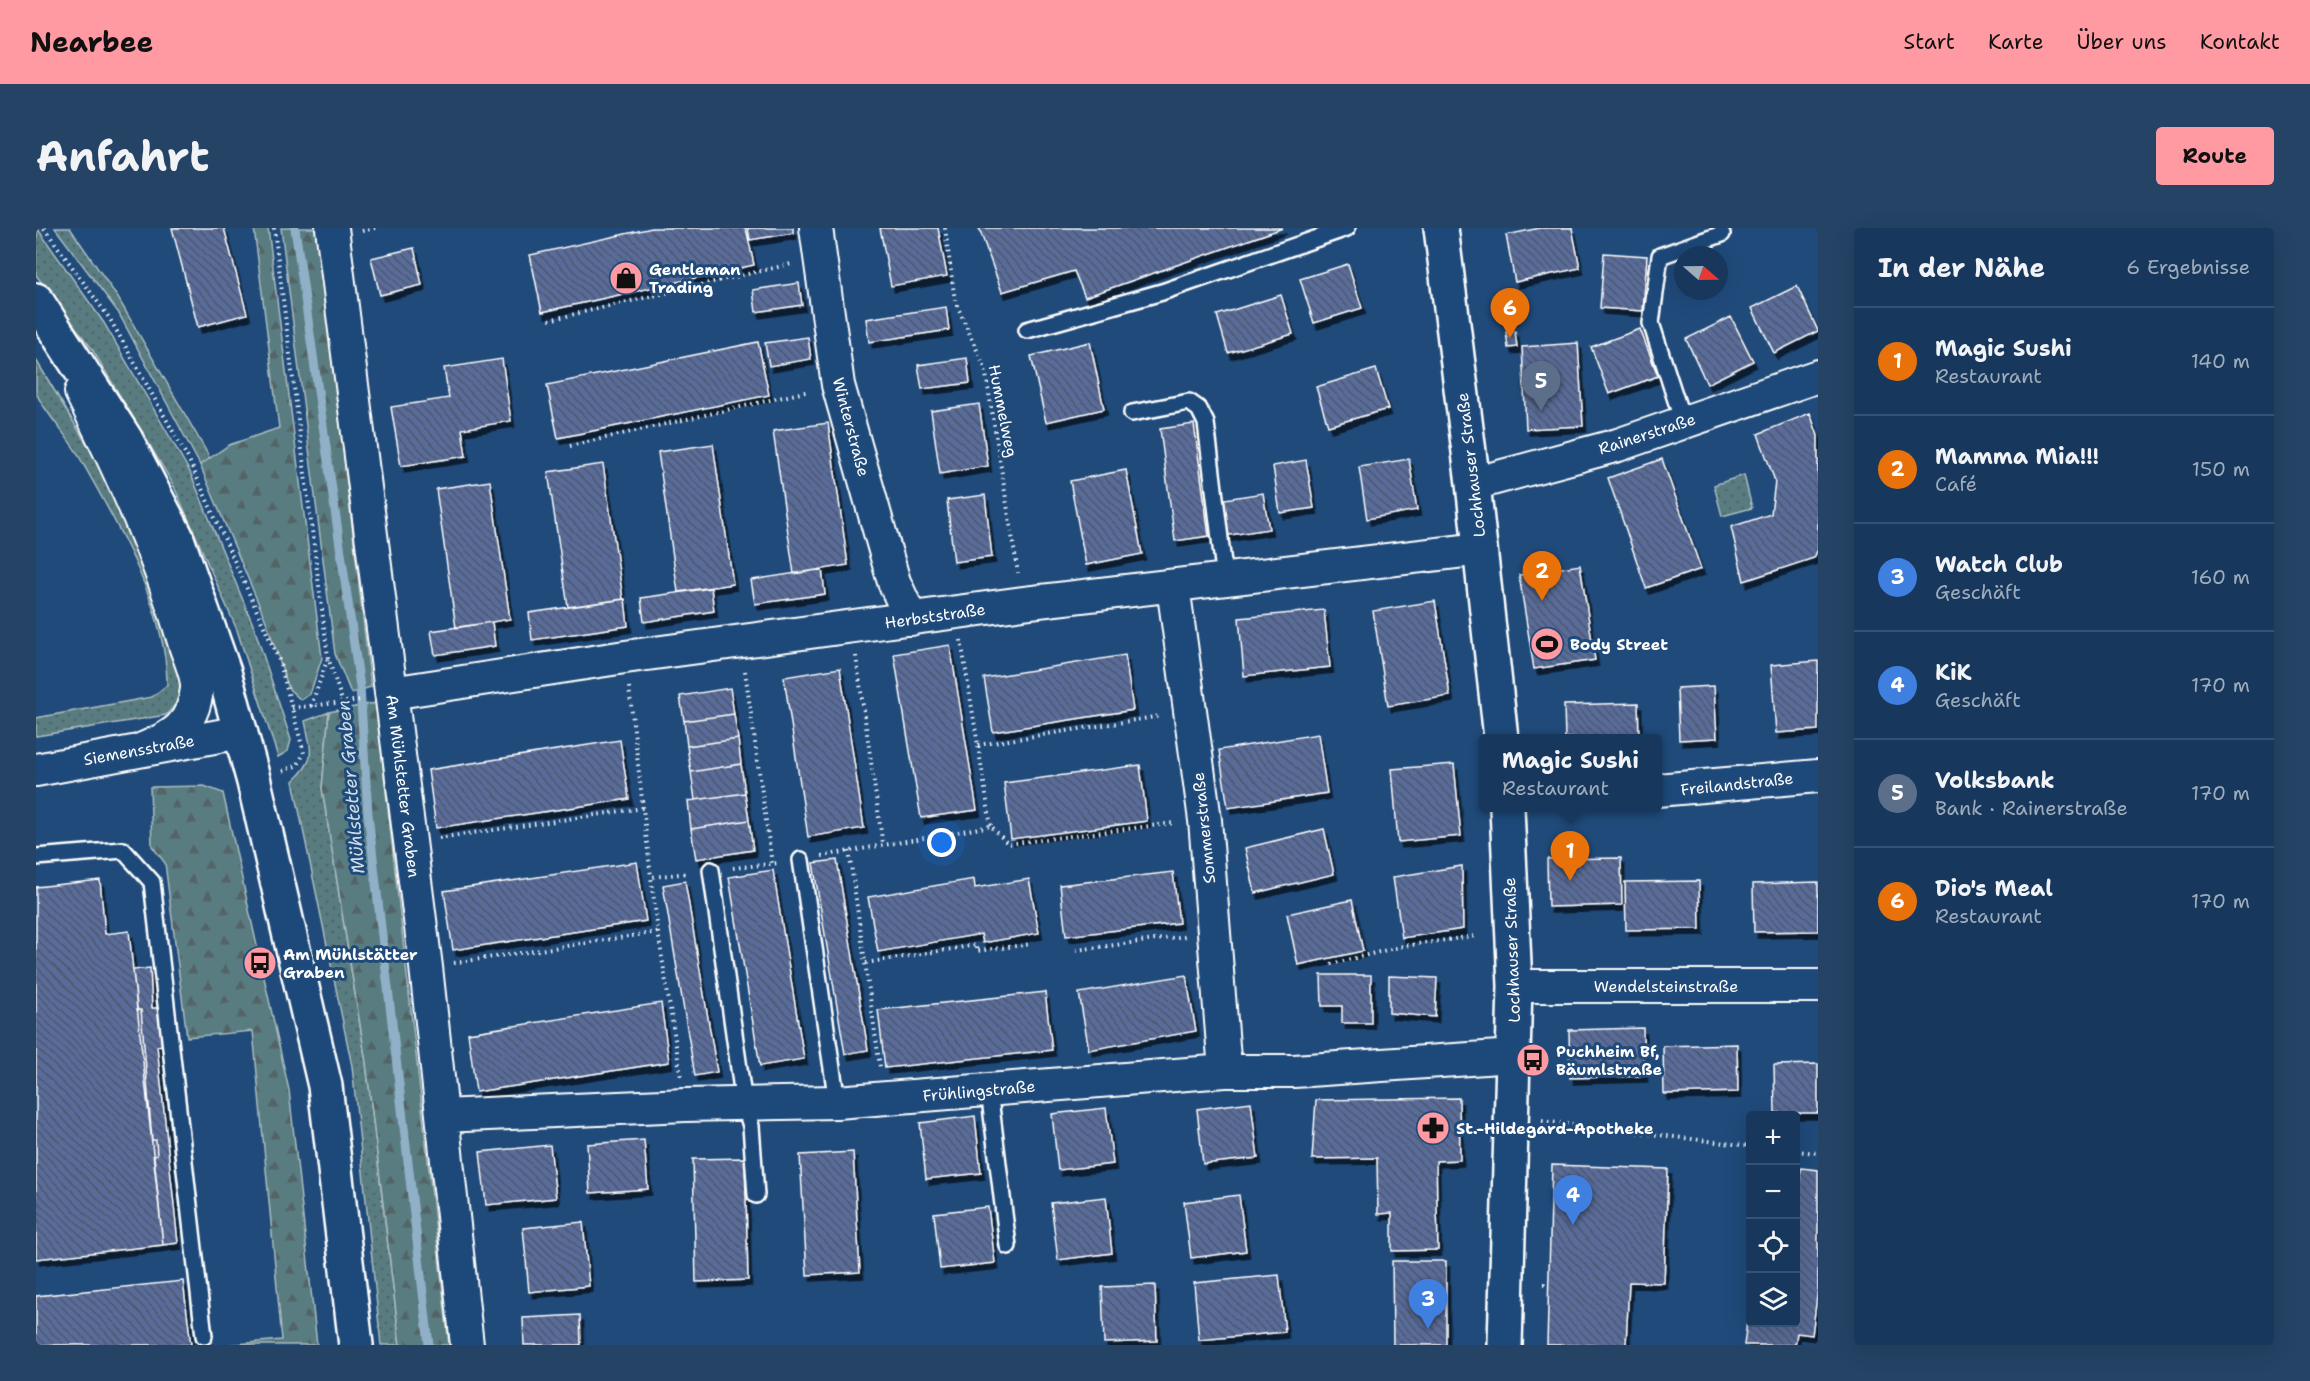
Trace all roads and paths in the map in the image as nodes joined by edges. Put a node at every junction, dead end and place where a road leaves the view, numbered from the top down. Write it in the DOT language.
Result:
graph roads {
  1 [pos="44,228"];
  2 [pos="274,228"];
  3 [pos="332,228"];
  4 [pos="816,228"];
  5 [pos="945,228"];
  6 [pos="1347,228"];
  7 [pos="1442,228"];
  8 [pos="1722,234"];
  9 [pos="794,263"];
  10 [pos="36,301"];
  11 [pos="549,320"];
  12 [pos="1027,330"];
  13 [pos="1818,376"];
  14 [pos="838,385"];
  15 [pos="1132,413"];
  16 [pos="1683,422"];
  17 [pos="570,446"];
  18 [pos="1473,484"];
  19 [pos="1481,549"];
  20 [pos="1225,580"];
  21 [pos="1173,586"];
  22 [pos="1023,603"];
  23 [pos="957,613"];
  24 [pos="911,619"];
  25 [pos="852,627"];
  26 [pos="740,640"];
  27 [pos="328,657"];
  28 [pos="626,657"];
  29 [pos="391,693"];
  30 [pos="349,703"];
  31 [pos="343,704"];
  32 [pos="310,706"];
  33 [pos="291,708"];
  34 [pos="1190,711"];
  35 [pos="242,732"];
  36 [pos="1501,734"];
  37 [pos="978,745"];
  38 [pos="143,749"];
  39 [pos="36,770"];
  40 [pos="1818,776"];
  41 [pos="254,782"];
  42 [pos="1662,790"];
  43 [pos="643,808"];
  44 [pos="1508,812"];
  45 [pos="991,826"];
  46 [pos="411,842"];
  47 [pos="883,846"];
  48 [pos="849,852"];
  49 [pos="36,857"];
  50 [pos="801,860"];
  51 [pos="772,864"];
  52 [pos="711,870"];
  53 [pos="651,877"];
  54 [pos="658,932"];
  55 [pos="1213,933"];
  56 [pos="1475,936"];
  57 [pos="1032,944"];
  58 [pos="1076,951"];
  59 [pos="866,963"];
  60 [pos="1331,964"];
  61 [pos="1515,986"];
  62 [pos="1818,986"];
  63 [pos="1514,1056"];
  64 [pos="1225,1071"];
  65 [pos="989,1090"];
  66 [pos="885,1098"];
  67 [pos="837,1102"];
  68 [pos="744,1104"];
  69 [pos="685,1105"];
  70 [pos="443,1116"];
  71 [pos="1532,1120"];
  72 [pos="1746,1146"];
  73 [pos="1800,1152"];
  74 [pos="1818,1154"];
  75 [pos="756,1195"];
  76 [pos="1008,1245"];
  77 [pos="204,1336"];
  78 [pos="356,1345"];
  79 [pos="467,1345"];
  80 [pos="1505,1345"];
  1 -- 33 [label="path"];
  2 -- 27 [label="path"];
  3 -- 29 [label="street, Am Mühlstetter Graben"];
  4 -- 14 [label="street, Winterstraße"];
  5 -- 22 [label="path, Hummelweg"];
  6 -- 12 [label="lane"];
  7 -- 18 [label="street, Lochhauser Straße"];
  8 -- 16 [label="lane"];
  9 -- 11 [label="path"];
  10 -- 35 [label="street"];
  10 -- 38 [label="street"];
  13 -- 16 [label="street, Rainerstraße"];
  14 -- 17 [label="path"];
  14 -- 24 [label="street, Winterstraße"];
  15 -- 20 [label="lane"];
  16 -- 18 [label="street, Rainerstraße"];
  18 -- 19 [label="street, Lochhauser Straße"];
  19 -- 20 [label="street, Herbststraße"];
  19 -- 36 [label="street, Lochhauser Straße"];
  20 -- 21 [label="street, Herbststraße"];
  21 -- 22 [label="street, Herbststraße"];
  21 -- 34 [label="street, Sommerstraße"];
  22 -- 23 [label="street, Herbststraße"];
  23 -- 24 [label="street, Herbststraße"];
  23 -- 37 [label="path"];
  24 -- 25 [label="street, Herbststraße"];
  25 -- 26 [label="street, Herbststraße"];
  25 -- 47 [label="path"];
  26 -- 28 [label="street, Herbststraße"];
  26 -- 51 [label="path"];
  27 -- 31 [label="path"];
  27 -- 32 [label="path"];
  28 -- 29 [label="street, Herbststraße"];
  28 -- 43 [label="path"];
  29 -- 46 [label="street, Am Mühlstetter Graben"];
  30 -- 31 [label="path"];
  31 -- 32 [label="path"];
  32 -- 33 [label="path"];
  33 -- 41 [label="path"];
  34 -- 37 [label="path"];
  34 -- 55 [label="street, Sommerstraße"];
  35 -- 38 [label="street, Siemensstraße"];
  35 -- 41 [label="street"];
  37 -- 45 [label="path"];
  38 -- 39 [label="street, Siemensstraße"];
  40 -- 42 [label="street, Freilandstraße"];
  41 -- 78 [label="street"];
  43 -- 46 [label="path"];
  43 -- 53 [label="path"];
  44 -- 61 [label="street, Lochhauser Straße"];
  46 -- 70 [label="street, Am Mühlstetter Graben"];
  48 -- 59 [label="path"];
  49 -- 77 [label="lane"];
  50 -- 67 [label="lane"];
  52 -- 68 [label="lane"];
  54 -- 69 [label="path"];
  55 -- 58 [label="path"];
  55 -- 64 [label="street, Sommerstraße"];
  56 -- 60 [label="path"];
  57 -- 59 [label="path"];
  59 -- 66 [label="path"];
  61 -- 62 [label="street, Wendelsteinstraße"];
  61 -- 63 [label="street, Lochhauser Straße"];
  63 -- 64 [label="street, Frühlingstraße"];
  63 -- 80 [label="street, Lochhauser Straße"];
  64 -- 65 [label="street, Frühlingstraße"];
  65 -- 66 [label="street, Frühlingstraße"];
  65 -- 76 [label="lane"];
  66 -- 67 [label="street, Frühlingstraße"];
  67 -- 68 [label="street, Frühlingstraße"];
  68 -- 69 [label="street, Frühlingstraße"];
  68 -- 75 [label="lane"];
  69 -- 70 [label="street, Frühlingstraße"];
  70 -- 79 [label="street, Am Mühlstetter Graben"];
  71 -- 72 [label="path"];
  73 -- 74 [label="path"];
}
